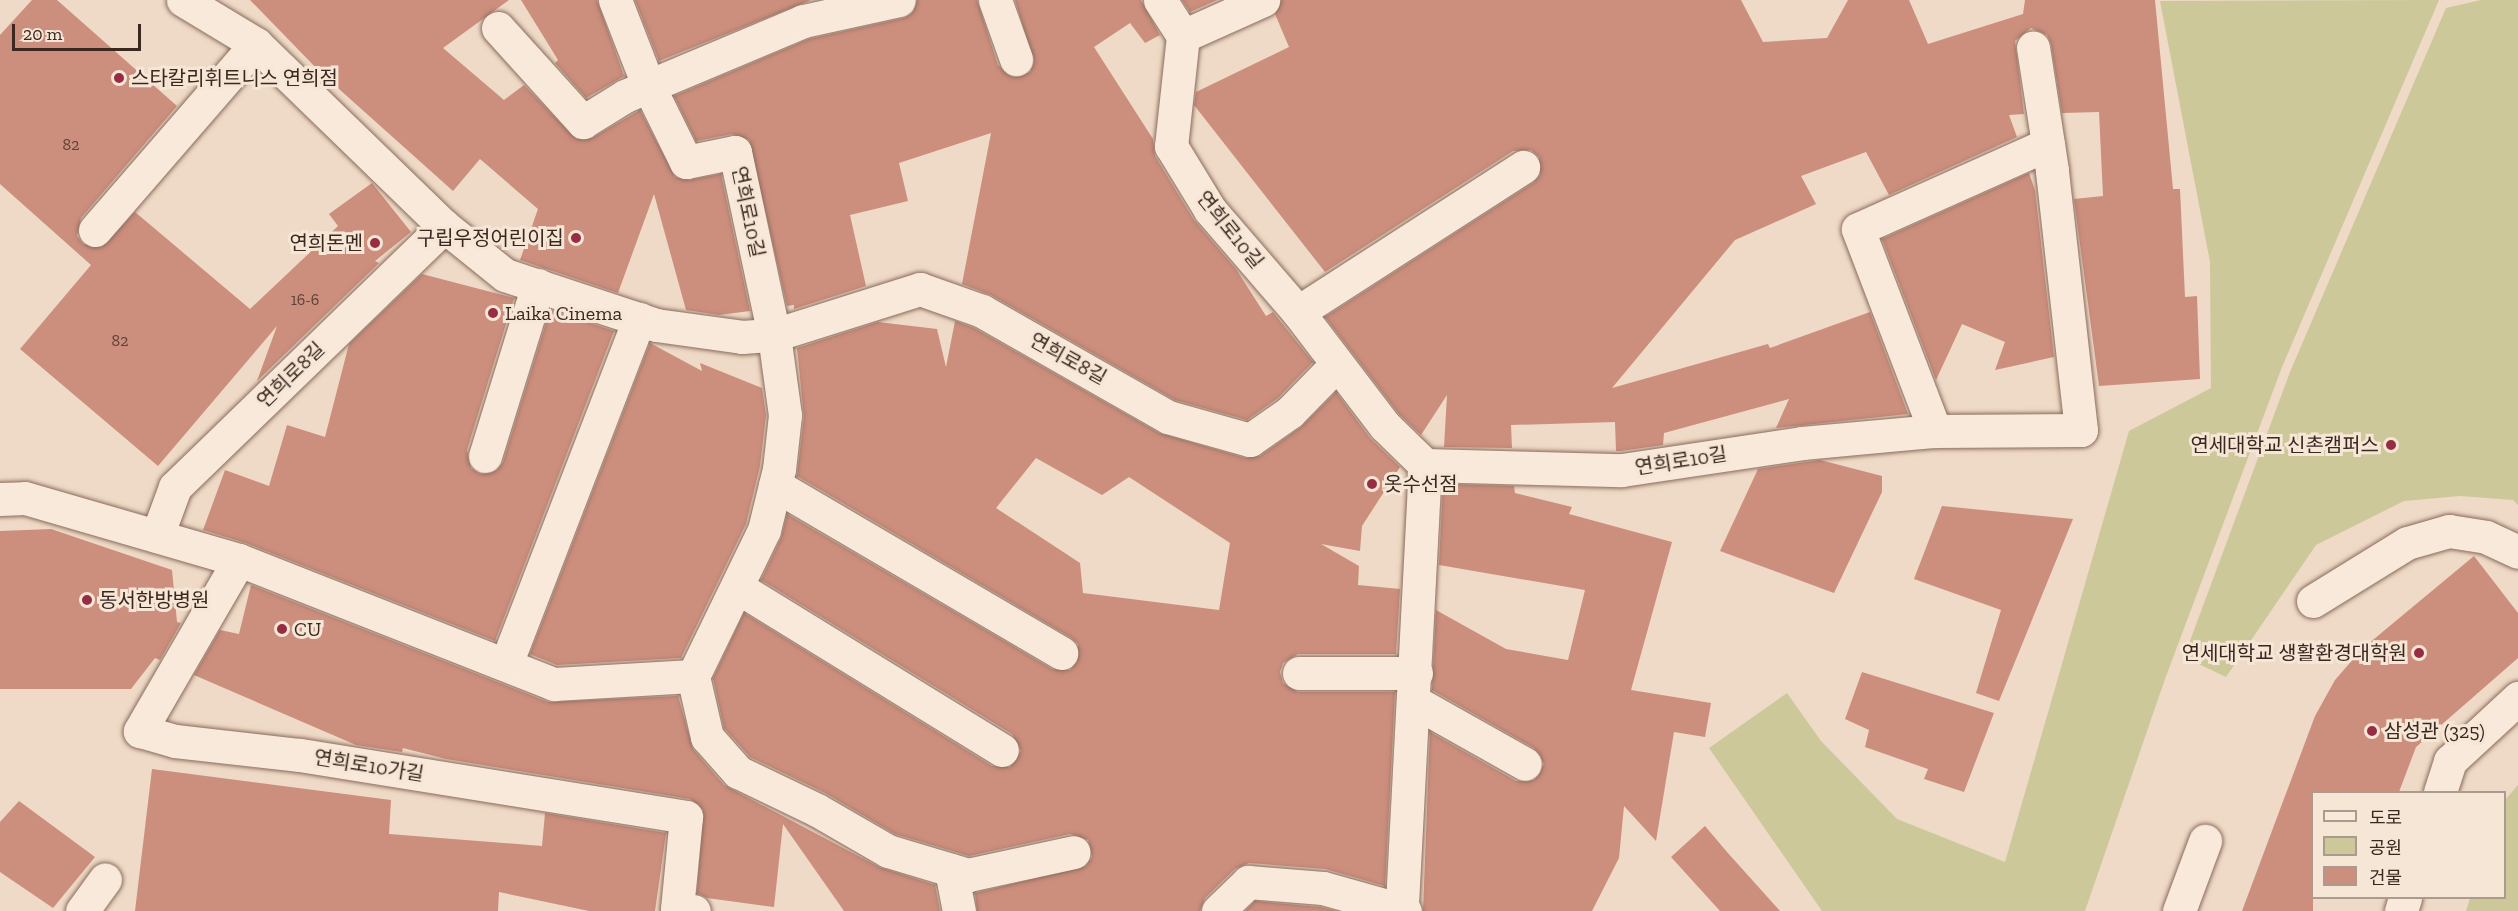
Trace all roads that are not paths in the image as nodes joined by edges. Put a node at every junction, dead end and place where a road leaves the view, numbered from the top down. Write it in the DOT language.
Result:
graph roads {
  1 [pos="615,0"];
  2 [pos="899,0"];
  3 [pos="995,0"];
  4 [pos="1160,0"];
  5 [pos="1263,0"];
  6 [pos="205,5"];
  7 [pos="800,11"];
  8 [pos="498,28"];
  9 [pos="1183,36"];
  10 [pos="256,44"];
  11 [pos="2033,47"];
  12 [pos="1016,59"];
  13 [pos="648,85"];
  14 [pos="2048,144"];
  15 [pos="1524,166"];
  16 [pos="444,226"];
  17 [pos="95,230"];
  18 [pos="537,285"];
  19 [pos="1298,312"];
  20 [pos="639,319"];
  21 [pos="774,335"];
  22 [pos="1337,364"];
  23 [pos="1935,431"];
  24 [pos="485,456"];
  25 [pos="1425,465"];
  26 [pos="775,485"];
  27 [pos="0,499"];
  28 [pos="157,536"];
  29 [pos="2518,552"];
  30 [pos="239,560"];
  31 [pos="737,587"];
  32 [pos="2313,601"];
  33 [pos="1061,652"];
  34 [pos="506,664"];
  35 [pos="1299,673"];
  36 [pos="693,676"];
  37 [pos="1416,687"];
  38 [pos="2518,698"];
  39 [pos="1002,750"];
  40 [pos="1525,764"];
  41 [pos="2440,791"];
  42 [pos="2205,842"];
  43 [pos="1074,852"];
  44 [pos="951,870"];
  45 [pos="105,879"];
  46 [pos="82,911"];
  47 [pos="694,911"];
  48 [pos="958,911"];
  49 [pos="1218,911"];
  50 [pos="1403,911"];
  51 [pos="2179,911"];
  1 -- 13 [label="street, 연희로10길"];
  2 -- 7 [label="street"];
  3 -- 12 [label="street"];
  4 -- 9 [label="street"];
  5 -- 9 [label="street"];
  6 -- 10 [label="street, 연희로8길"];
  7 -- 13 [label="street"];
  8 -- 13 [label="street"];
  9 -- 19 [label="street, 연희로10길"];
  10 -- 16 [label="street, 연희로8길"];
  10 -- 17 [label="street"];
  11 -- 14 [label="street, 연희로10길"];
  13 -- 21 [label="street, 연희로10길"];
  14 -- 23 [label="street"];
  14 -- 23 [label="street, 연희로10길"];
  15 -- 19 [label="street"];
  16 -- 18 [label="street, 연희로8길"];
  16 -- 28 [label="street, 연희로8길"];
  18 -- 20 [label="street, 연희로8길"];
  18 -- 24 [label="street"];
  19 -- 22 [label="street, 연희로10길"];
  20 -- 21 [label="street, 연희로8길"];
  20 -- 34 [label="street"];
  21 -- 22 [label="street, 연희로8길"];
  21 -- 26 [label="street"];
  22 -- 25 [label="street, 연희로10길"];
  23 -- 25 [label="street, 연희로10길"];
  25 -- 37 [label="street"];
  26 -- 31 [label="street"];
  26 -- 33 [label="street"];
  27 -- 28 [label="street"];
  28 -- 30 [label="street"];
  29 -- 32 [label="street"];
  30 -- 34 [label="street"];
  30 -- 47 [label="street, 연희로10가길"];
  31 -- 36 [label="street"];
  31 -- 39 [label="street"];
  34 -- 36 [label="street"];
  35 -- 37 [label="street"];
  36 -- 44 [label="street"];
  37 -- 40 [label="street"];
  37 -- 50 [label="street"];
  38 -- 41 [label="street"];
  42 -- 51 [label="street"];
  43 -- 44 [label="street"];
  44 -- 48 [label="street"];
  45 -- 46 [label="street"];
  49 -- 50 [label="street"];
}
